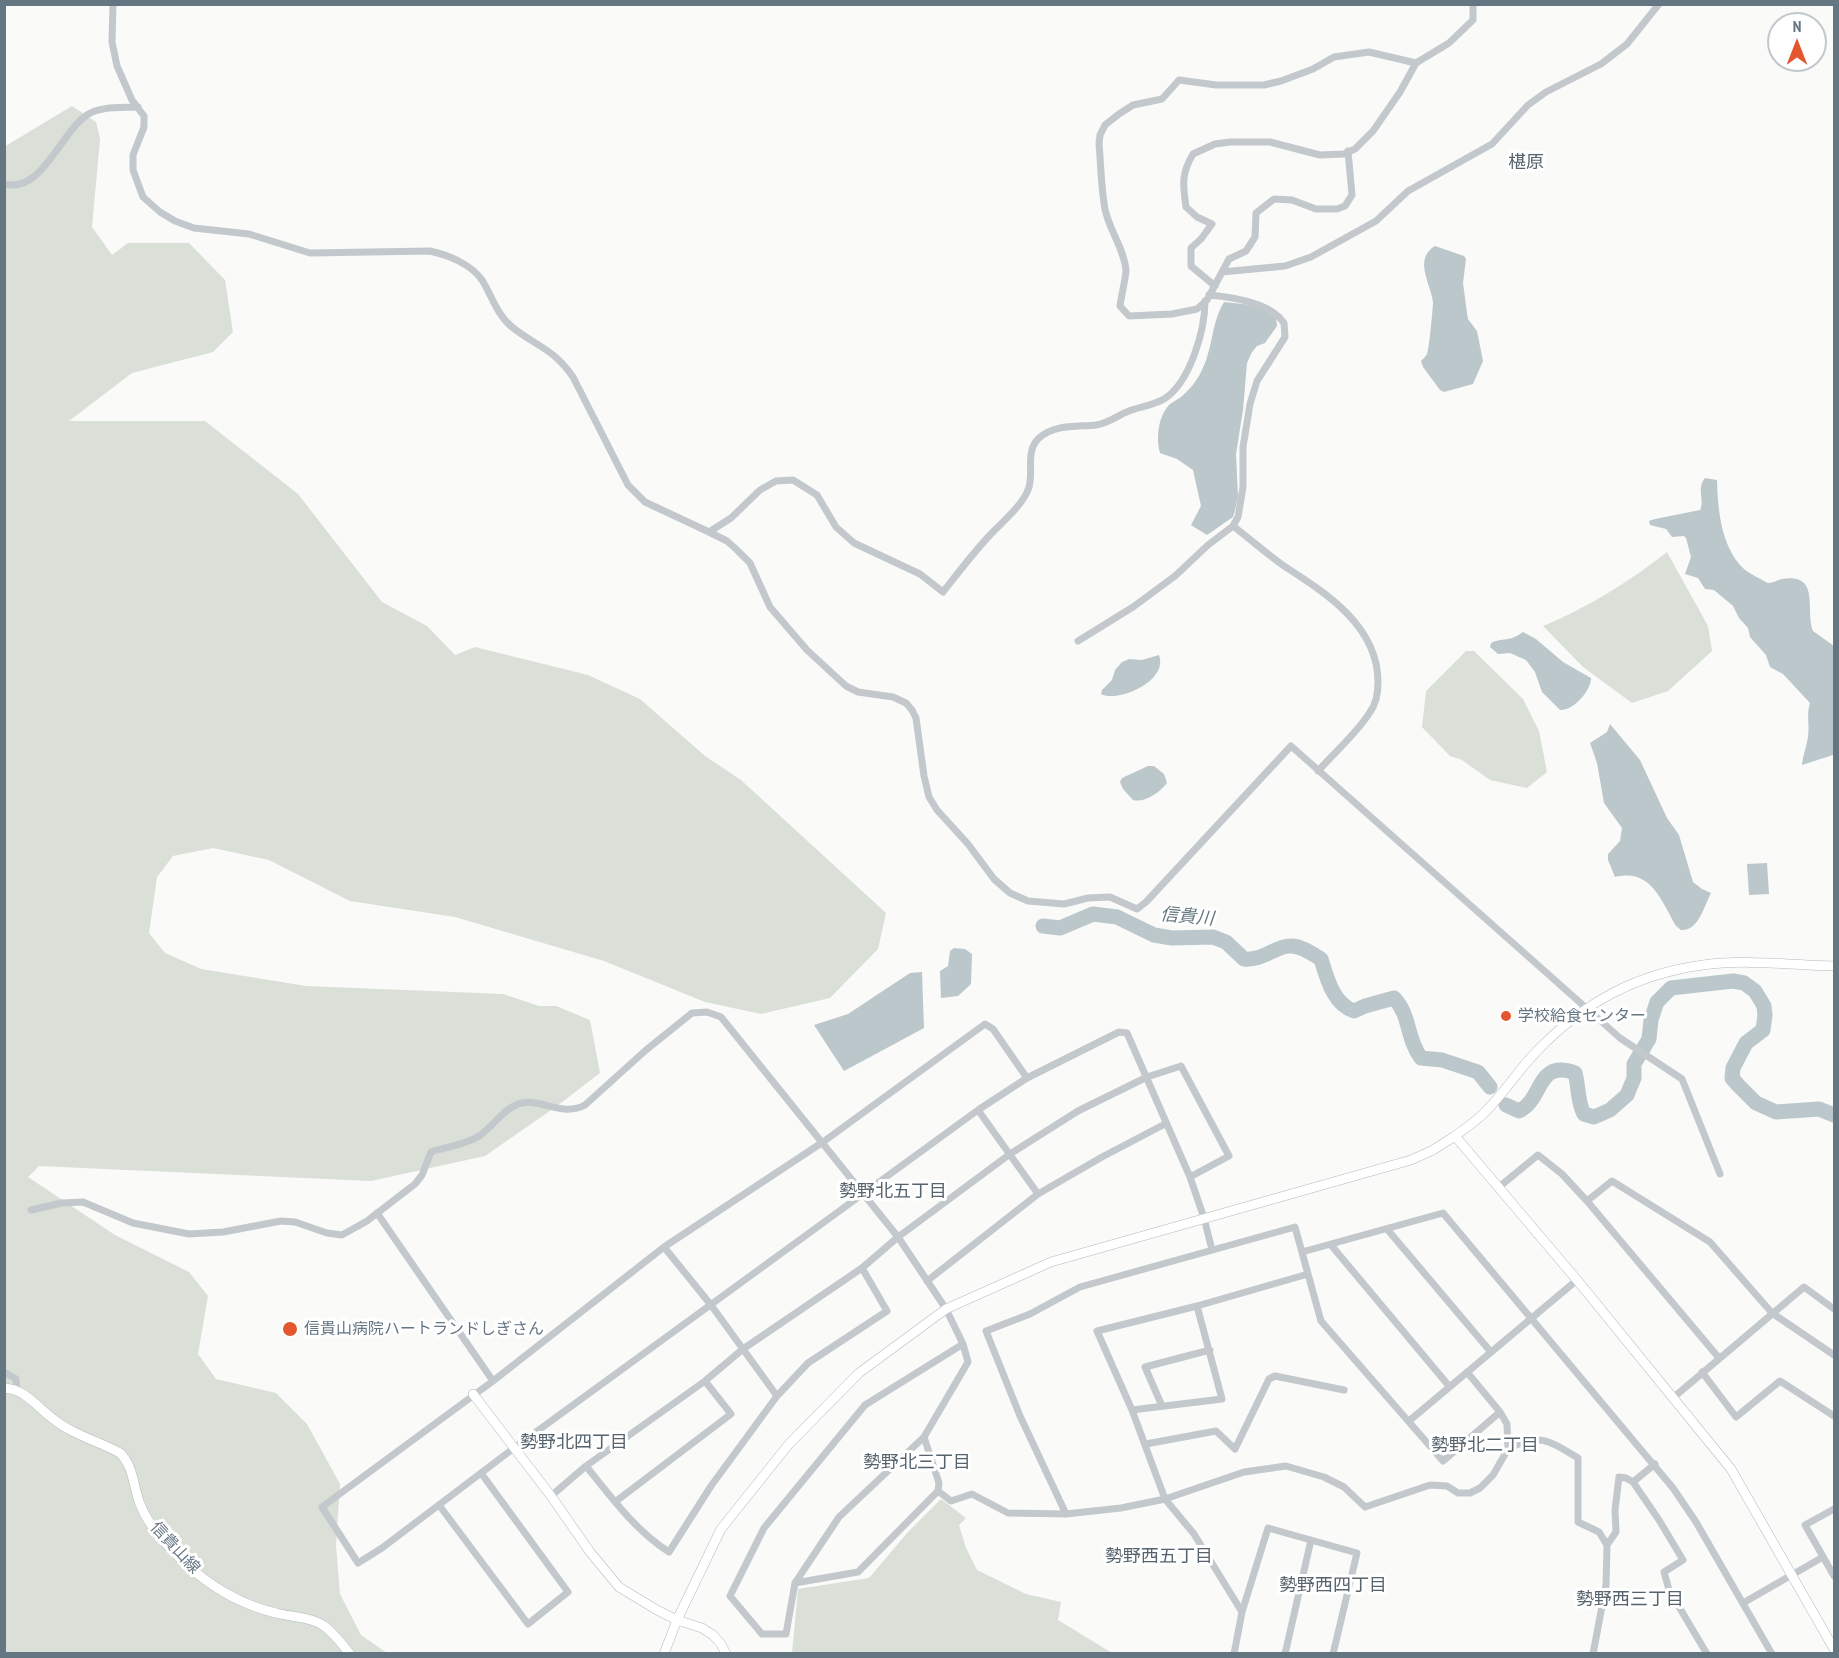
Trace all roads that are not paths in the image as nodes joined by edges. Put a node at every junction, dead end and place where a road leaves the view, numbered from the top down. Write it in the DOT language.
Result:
graph roads {
  1 [pos="113,4"];
  2 [pos="1473,4"];
  3 [pos="1659,4"];
  4 [pos="1416,63"];
  5 [pos="138,107"];
  6 [pos="1348,151"];
  7 [pos="4,184"];
  8 [pos="1222,272"];
  9 [pos="1215,286"];
  10 [pos="1207,298"];
  11 [pos="1233,526"];
  12 [pos="709,532"];
  13 [pos="1077,641"];
  14 [pos="1318,771"];
  15 [pos="1834,966"];
  16 [pos="1587,1007"];
  17 [pos="1147,1077"];
  18 [pos="1027,1078"];
  19 [pos="978,1110"];
  20 [pos="1165,1124"];
  21 [pos="1455,1136"];
  22 [pos="823,1142"];
  23 [pos="1010,1154"];
  24 [pos="1720,1174"];
  25 [pos="1190,1177"];
  26 [pos="1499,1187"];
  27 [pos="864,1194"];
  28 [pos="1038,1194"];
  29 [pos="1587,1200"];
  30 [pos="31,1209"];
  31 [pos="377,1213"];
  32 [pos="1204,1218"];
  33 [pos="1387,1229"];
  34 [pos="898,1237"];
  35 [pos="1331,1245"];
  36 [pos="664,1247"];
  37 [pos="1212,1250"];
  38 [pos="1302,1252"];
  39 [pos="862,1268"];
  40 [pos="1308,1274"];
  41 [pos="1578,1280"];
  42 [pos="927,1281"];
  43 [pos="711,1305"];
  44 [pos="1197,1306"];
  45 [pos="946,1309"];
  46 [pos="1834,1309"];
  47 [pos="1772,1313"];
  48 [pos="1532,1317"];
  49 [pos="963,1344"];
  50 [pos="743,1349"];
  51 [pos="1210,1350"];
  52 [pos="1490,1351"];
  53 [pos="1834,1354"];
  54 [pos="1719,1358"];
  55 [pos="4,1372"];
  56 [pos="1467,1372"];
  57 [pos="1702,1372"];
  58 [pos="494,1381"];
  59 [pos="705,1381"];
  60 [pos="1449,1386"];
  61 [pos="4,1388"];
  62 [pos="17,1390"];
  63 [pos="1344,1390"];
  64 [pos="473,1394"];
  65 [pos="777,1396"];
  66 [pos="1674,1397"];
  67 [pos="1162,1406"];
  68 [pos="1132,1410"];
  69 [pos="1500,1412"];
  70 [pos="1834,1416"];
  71 [pos="1409,1421"];
  72 [pos="924,1437"];
  73 [pos="1146,1444"];
  74 [pos="514,1448"];
  75 [pos="1508,1449"];
  76 [pos="1655,1464"];
  77 [pos="586,1466"];
  78 [pos="481,1473"];
  79 [pos="1633,1482"];
  80 [pos="938,1491"];
  81 [pos="550,1496"];
  82 [pos="1165,1499"];
  83 [pos="615,1502"];
  84 [pos="439,1505"];
  85 [pos="1834,1509"];
  86 [pos="1066,1514"];
  87 [pos="1311,1540"];
  88 [pos="1607,1545"];
  89 [pos="1823,1557"];
  90 [pos="1792,1574"];
  91 [pos="1834,1576"];
  92 [pos="795,1583"];
  93 [pos="1743,1603"];
  94 [pos="1242,1612"];
  95 [pos="677,1620"];
  96 [pos="1834,1649"];
  97 [pos="350,1653"];
  98 [pos="664,1653"];
  99 [pos="726,1653"];
  100 [pos="1234,1653"];
  101 [pos="1285,1653"];
  102 [pos="1333,1653"];
  103 [pos="1593,1653"];
  104 [pos="1707,1653"];
  105 [pos="1772,1653"];
  1 -- 5 [label="street"];
  2 -- 4 [label="street"];
  3 -- 8 [label="street"];
  4 -- 6 [label="street"];
  4 -- 10 [label="street"];
  5 -- 7 [label="street"];
  5 -- 12 [label="street"];
  6 -- 8 [label="street"];
  6 -- 9 [label="street"];
  8 -- 9 [label="street"];
  9 -- 10 [label="street"];
  10 -- 11 [label="street"];
  10 -- 12 [label="street"];
  11 -- 13 [label="street"];
  11 -- 14 [label="street"];
  12 -- 14 [label="street"];
  14 -- 16 [label="street"];
  15 -- 16 [label="street"];
  16 -- 21 [label="street"];
  16 -- 24 [label="street"];
  17 -- 18 [label="street"];
  17 -- 20 [label="street"];
  17 -- 23 [label="street"];
  17 -- 25 [label="street"];
  18 -- 19 [label="street"];
  18 -- 22 [label="street"];
  19 -- 23 [label="street"];
  19 -- 27 [label="street"];
  20 -- 25 [label="street"];
  20 -- 28 [label="street"];
  21 -- 26 [label="street"];
  21 -- 32 [label="street"];
  22 -- 27 [label="street"];
  22 -- 31 [label="street"];
  22 -- 36 [label="street"];
  23 -- 28 [label="street"];
  23 -- 34 [label="street"];
  25 -- 32 [label="street"];
  26 -- 29 [label="street"];
  26 -- 41 [label="street"];
  27 -- 34 [label="street"];
  27 -- 43 [label="street"];
  28 -- 42 [label="street"];
  29 -- 47 [label="street"];
  29 -- 54 [label="street"];
  30 -- 31 [label="street"];
  31 -- 58 [label="street"];
  32 -- 37 [label="street"];
  32 -- 45 [label="street"];
  33 -- 35 [label="street"];
  33 -- 48 [label="street"];
  33 -- 52 [label="street"];
  34 -- 39 [label="street"];
  34 -- 42 [label="street"];
  35 -- 38 [label="street"];
  35 -- 60 [label="street"];
  36 -- 43 [label="street"];
  36 -- 58 [label="street"];
  37 -- 38 [label="street"];
  37 -- 86 [label="street"];
  38 -- 40 [label="street"];
  39 -- 50 [label="street"];
  39 -- 65 [label="street"];
  40 -- 44 [label="street"];
  40 -- 71 [label="street"];
  41 -- 48 [label="street"];
  41 -- 66 [label="street"];
  42 -- 45 [label="street"];
  43 -- 50 [label="street"];
  43 -- 74 [label="street"];
  44 -- 51 [label="street"];
  44 -- 68 [label="street"];
  45 -- 49 [label="street"];
  45 -- 95 [label="street"];
  46 -- 47 [label="street"];
  47 -- 53 [label="street"];
  47 -- 54 [label="street"];
  48 -- 52 [label="street"];
  48 -- 76 [label="street"];
  49 -- 72 [label="street"];
  49 -- 92 [label="street"];
  50 -- 59 [label="street"];
  50 -- 65 [label="street"];
  51 -- 67 [label="street"];
  51 -- 67 [label="street"];
  52 -- 56 [label="street"];
  54 -- 57 [label="street"];
  55 -- 62 [label="street"];
  56 -- 60 [label="street"];
  56 -- 69 [label="street"];
  57 -- 66 [label="street"];
  57 -- 70 [label="street"];
  58 -- 64 [label="street"];
  59 -- 77 [label="street"];
  59 -- 83 [label="street"];
  60 -- 71 [label="street"];
  61 -- 62 [label="street, 信貴山線"];
  62 -- 97 [label="street, 信貴山線"];
  63 -- 73 [label="street"];
  64 -- 74 [label="street"];
  64 -- 84 [label="street"];
  65 -- 83 [label="street"];
  66 -- 90 [label="street"];
  67 -- 68 [label="street"];
  68 -- 73 [label="street"];
  69 -- 71 [label="street"];
  69 -- 75 [label="street"];
  72 -- 80 [label="street"];
  72 -- 92 [label="street"];
  73 -- 82 [label="street"];
  74 -- 78 [label="street"];
  74 -- 81 [label="street"];
  75 -- 82 [label="street"];
  75 -- 88 [label="street"];
  76 -- 79 [label="street"];
  76 -- 93 [label="street"];
  77 -- 81 [label="street"];
  77 -- 83 [label="street"];
  78 -- 84 [label="street"];
  78 -- 84 [label="street"];
  79 -- 88 [label="street"];
  79 -- 104 [label="street"];
  80 -- 86 [label="street"];
  80 -- 92 [label="street"];
  81 -- 95 [label="street"];
  82 -- 86 [label="street"];
  82 -- 94 [label="street"];
  85 -- 89 [label="street"];
  87 -- 94 [label="street"];
  87 -- 101 [label="street"];
  87 -- 102 [label="street"];
  88 -- 103 [label="street"];
  89 -- 90 [label="street"];
  89 -- 91 [label="street"];
  90 -- 93 [label="street"];
  90 -- 96 [label="street"];
  93 -- 105 [label="street"];
  94 -- 100 [label="street"];
  95 -- 98 [label="street"];
  95 -- 99 [label="street"];
}
